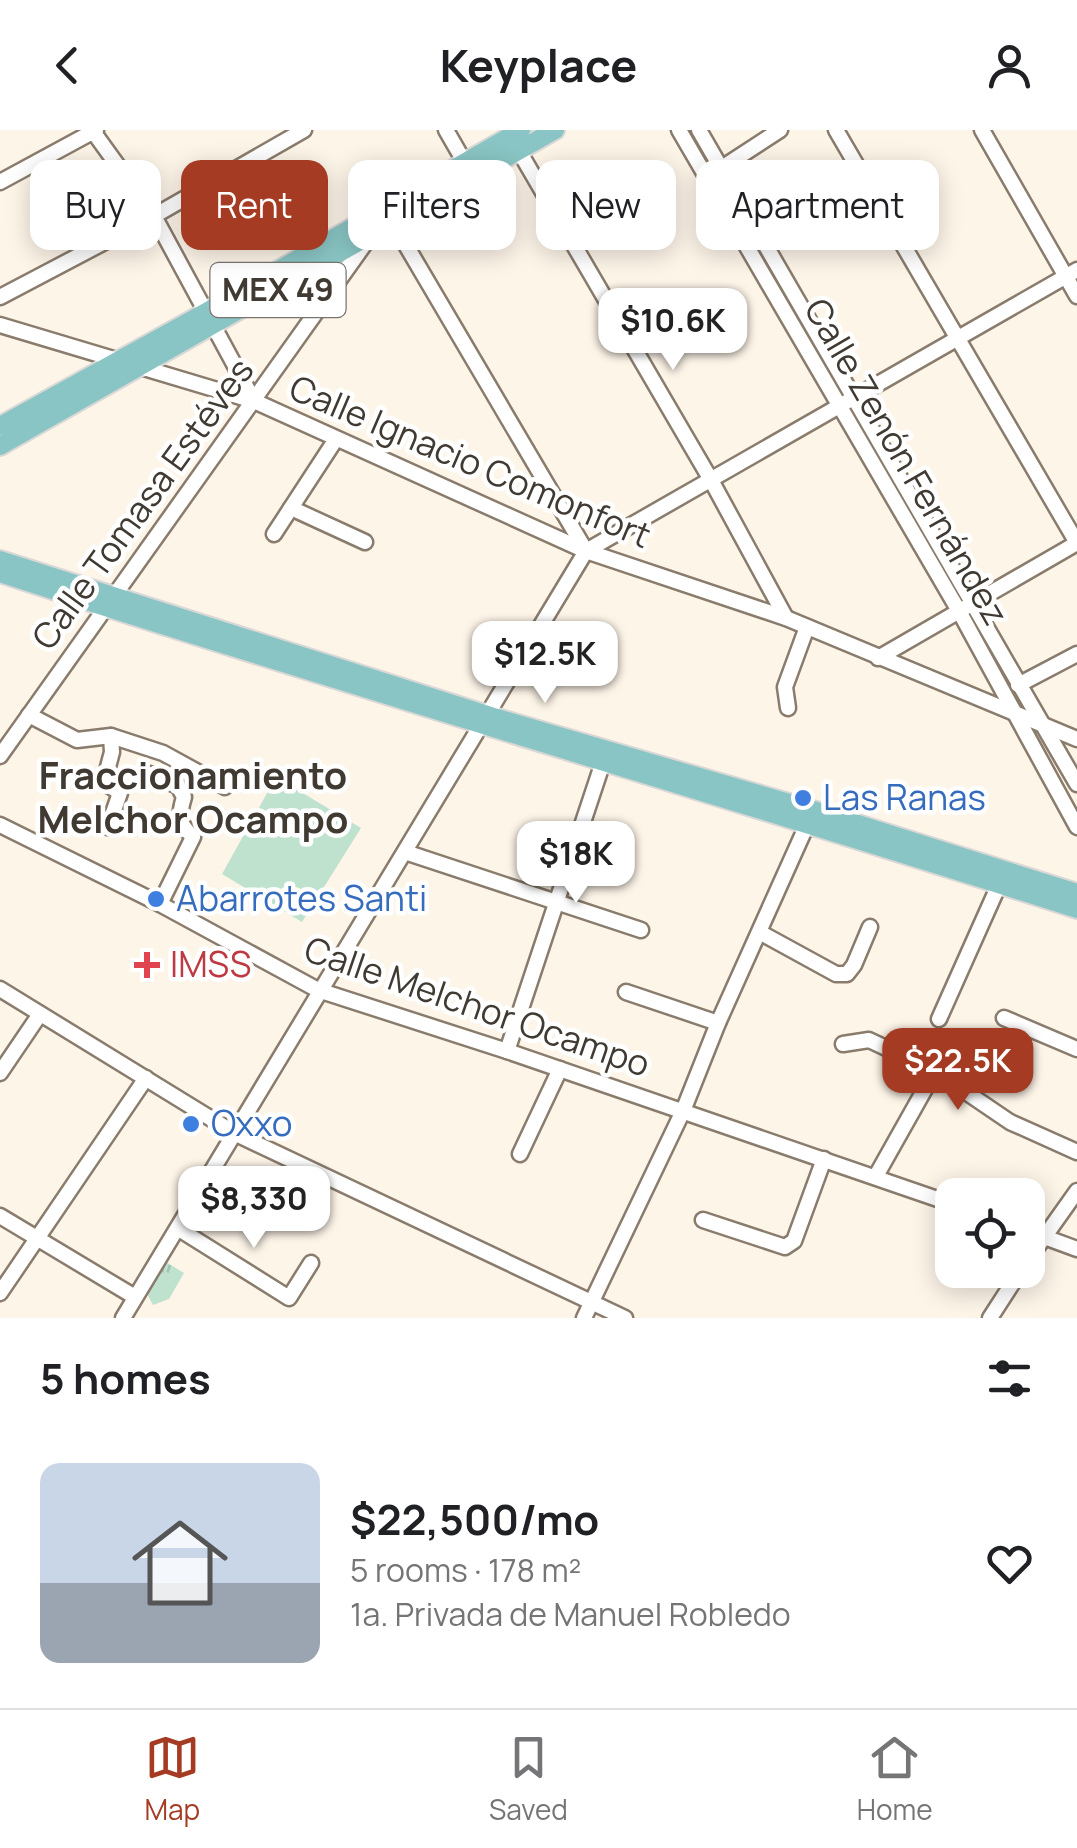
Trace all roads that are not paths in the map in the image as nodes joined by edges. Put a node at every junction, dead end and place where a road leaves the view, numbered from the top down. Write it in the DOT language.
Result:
graph roads {
  1 [pos="94,130"];
  2 [pos="304,130"];
  3 [pos="446,130"];
  4 [pos="521,130"];
  5 [pos="555,130"];
  6 [pos="679,130"];
  7 [pos="699,130"];
  8 [pos="780,130"];
  9 [pos="836,130"];
  10 [pos="982,130"];
  11 [pos="519,151"];
  12 [pos="115,160"];
  13 [pos="463,160"];
  14 [pos="470,160"];
  15 [pos="503,160"];
  16 [pos="697,160"];
  17 [pos="716,160"];
  18 [pos="733,160"];
  19 [pos="0,182"];
  20 [pos="161,212"];
  21 [pos="161,229"];
  22 [pos="348,235"];
  23 [pos="348,249"];
  24 [pos="89,250"];
  25 [pos="361,250"];
  26 [pos="409,250"];
  27 [pos="752,250"];
  28 [pos="765,250"];
  29 [pos="1072,274"];
  30 [pos="1077,296"];
  31 [pos="0,297"];
  32 [pos="211,319"];
  33 [pos="0,326"];
  34 [pos="959,338"];
  35 [pos="120,359"];
  36 [pos="142,366"];
  37 [pos="254,401"];
  38 [pos="846,403"];
  39 [pos="0,426"];
  40 [pos="336,438"];
  41 [pos="0,446"];
  42 [pos="710,480"];
  43 [pos="291,508"];
  44 [pos="274,534"];
  45 [pos="365,542"];
  46 [pos="1077,543"];
  47 [pos="586,551"];
  48 [pos="0,560"];
  49 [pos="0,574"];
  50 [pos="108,602"];
  51 [pos="965,607"];
  52 [pos="786,618"];
  53 [pos="807,627"];
  54 [pos="1077,654"];
  55 [pos="878,658"];
  56 [pos="1018,685"];
  57 [pos="788,708"];
  58 [pos="1013,712"];
  59 [pos="29,715"];
  60 [pos="484,720"];
  61 [pos="1042,726"];
  62 [pos="111,736"];
  63 [pos="1077,738"];
  64 [pos="605,754"];
  65 [pos="0,756"];
  66 [pos="150,774"];
  67 [pos="1077,784"];
  68 [pos="225,786"];
  69 [pos="810,818"];
  70 [pos="0,825"];
  71 [pos="108,826"];
  72 [pos="1077,827"];
  73 [pos="405,852"];
  74 [pos="1002,878"];
  75 [pos="1077,893"];
  76 [pos="554,902"];
  77 [pos="160,904"];
  78 [pos="1077,908"];
  79 [pos="870,928"];
  80 [pos="641,930"];
  81 [pos="761,933"];
  82 [pos="0,989"];
  83 [pos="318,990"];
  84 [pos="626,992"];
  85 [pos="40,1014"];
  86 [pos="938,1018"];
  87 [pos="1004,1018"];
  88 [pos="718,1023"];
  89 [pos="843,1044"];
  90 [pos="1077,1049"];
  91 [pos="507,1051"];
  92 [pos="560,1069"];
  93 [pos="934,1071"];
  94 [pos="0,1073"];
  95 [pos="146,1078"];
  96 [pos="683,1111"];
  97 [pos="236,1134"];
  98 [pos="1077,1152"];
  99 [pos="520,1154"];
  100 [pos="824,1158"];
  101 [pos="876,1176"];
  102 [pos="1077,1191"];
  103 [pos="935,1198"];
  104 [pos="0,1216"];
  105 [pos="702,1220"];
  106 [pos="179,1229"];
  107 [pos="1045,1233"];
  108 [pos="1045,1237"];
  109 [pos="37,1239"];
  110 [pos="1077,1249"];
  111 [pos="311,1263"];
  112 [pos="1009,1288"];
  113 [pos="0,1293"];
  114 [pos="135,1297"];
  115 [pos="592,1302"];
  116 [pos="123,1318"];
  117 [pos="584,1318"];
  118 [pos="625,1318"];
  119 [pos="990,1318"];
  1 -- 12 [label="street"];
  1 -- 19 [label="street"];
  2 -- 20 [label="street"];
  3 -- 13 [label="street"];
  4 -- 14 [label="main road, MEX 49"];
  5 -- 11 [label="main road, MEX 49"];
  6 -- 16 [label="street, Calle Zenón Fernández"];
  7 -- 17 [label="street, Calle Zenón Fernández"];
  8 -- 18 [label="street"];
  9 -- 34 [label="street"];
  10 -- 29 [label="street"];
  11 -- 15 [label="main road, MEX 49"];
  11 -- 42 [label="street"];
  21 -- 32 [label="street"];
  22 -- 32 [label="main road, MEX 49"];
  23 -- 32 [label="main road, MEX 49"];
  24 -- 31 [label="street"];
  25 -- 37 [label="street, Calle Tomasa Estéves"];
  26 -- 47 [label="street"];
  27 -- 38 [label="street, Calle Zenón Fernández"];
  28 -- 38 [label="street, Calle Zenón Fernández"];
  29 -- 30 [label="street"];
  29 -- 34 [label="street"];
  32 -- 35 [label="main road, MEX 49"];
  32 -- 36 [label="main road, MEX 49"];
  32 -- 37 [label="street"];
  33 -- 35 [label="street, Calle Ignacio Comonfort"];
  34 -- 38 [label="street"];
  34 -- 46 [label="street"];
  35 -- 36 [label="street, Calle Ignacio Comonfort"];
  35 -- 39 [label="main road, MEX 49"];
  36 -- 37 [label="street, Calle Ignacio Comonfort"];
  36 -- 41 [label="main road, MEX 49"];
  37 -- 40 [label="street, Calle Ignacio Comonfort"];
  37 -- 50 [label="street, Calle Tomasa Estéves"];
  38 -- 42 [label="street"];
  38 -- 51 [label="street, Calle Zenón Fernández"];
  40 -- 43 [label="street"];
  40 -- 47 [label="street, Calle Ignacio Comonfort"];
  42 -- 47 [label="street"];
  42 -- 52 [label="street"];
  43 -- 44 [label="street"];
  43 -- 45 [label="street"];
  46 -- 51 [label="street"];
  47 -- 52 [label="street, Calle Ignacio Comonfort"];
  47 -- 60 [label="street"];
  48 -- 50 [label="main road"];
  49 -- 50 [label="main road"];
  50 -- 59 [label="street, Calle Tomasa Estéves"];
  50 -- 60 [label="main road"];
  51 -- 55 [label="street"];
  51 -- 56 [label="street, Calle Zenón Fernández"];
  51 -- 58 [label="street, Calle Zenón Fernández"];
  52 -- 53 [label="street, Calle Ignacio Comonfort"];
  53 -- 55 [label="street, Calle Ignacio Comonfort"];
  53 -- 57 [label="street"];
  54 -- 56 [label="street"];
  55 -- 58 [label="street, Calle Ignacio Comonfort"];
  56 -- 61 [label="street, Calle Zenón Fernández"];
  58 -- 61 [label="street, Calle Ignacio Comonfort"];
  58 -- 72 [label="street, Calle Zenón Fernández"];
  59 -- 62 [label="street"];
  59 -- 65 [label="street, Calle Tomasa Estéves"];
  60 -- 64 [label="main road"];
  60 -- 73 [label="street"];
  61 -- 63 [label="street, Calle Ignacio Comonfort"];
  61 -- 67 [label="street, Calle Zenón Fernández"];
  62 -- 68 [label="street"];
  62 -- 71 [label="street"];
  64 -- 69 [label="main road"];
  64 -- 76 [label="street"];
  66 -- 77 [label="street"];
  69 -- 74 [label="main road"];
  69 -- 81 [label="street"];
  70 -- 77 [label="street, Calle Melchor Ocampo"];
  73 -- 76 [label="street"];
  73 -- 83 [label="street"];
  74 -- 75 [label="main road"];
  74 -- 78 [label="main road"];
  74 -- 86 [label="street"];
  76 -- 80 [label="street"];
  76 -- 91 [label="street"];
  77 -- 83 [label="street, Calle Melchor Ocampo"];
  79 -- 81 [label="street"];
  81 -- 88 [label="street"];
  82 -- 85 [label="street"];
  83 -- 91 [label="street, Calle Melchor Ocampo"];
  83 -- 97 [label="street"];
  84 -- 88 [label="street"];
  85 -- 94 [label="street"];
  85 -- 95 [label="street"];
  87 -- 90 [label="street"];
  88 -- 96 [label="street"];
  89 -- 93 [label="street"];
  91 -- 92 [label="street, Calle Melchor Ocampo"];
  92 -- 96 [label="street, Calle Melchor Ocampo"];
  92 -- 99 [label="street"];
  93 -- 98 [label="street"];
  93 -- 101 [label="street"];
  95 -- 97 [label="street"];
  95 -- 109 [label="street"];
  96 -- 100 [label="street, Calle Melchor Ocampo"];
  96 -- 115 [label="street"];
  97 -- 106 [label="street"];
  97 -- 115 [label="street"];
  100 -- 101 [label="street, Calle Melchor Ocampo"];
  100 -- 105 [label="street"];
  101 -- 103 [label="street, Calle Melchor Ocampo"];
  102 -- 107 [label="street"];
  104 -- 109 [label="street"];
  106 -- 111 [label="street"];
  106 -- 114 [label="street"];
  108 -- 110 [label="street"];
  109 -- 113 [label="street"];
  109 -- 114 [label="street"];
  112 -- 119 [label="street"];
  114 -- 116 [label="street"];
  115 -- 117 [label="street"];
  115 -- 118 [label="street"];
}
